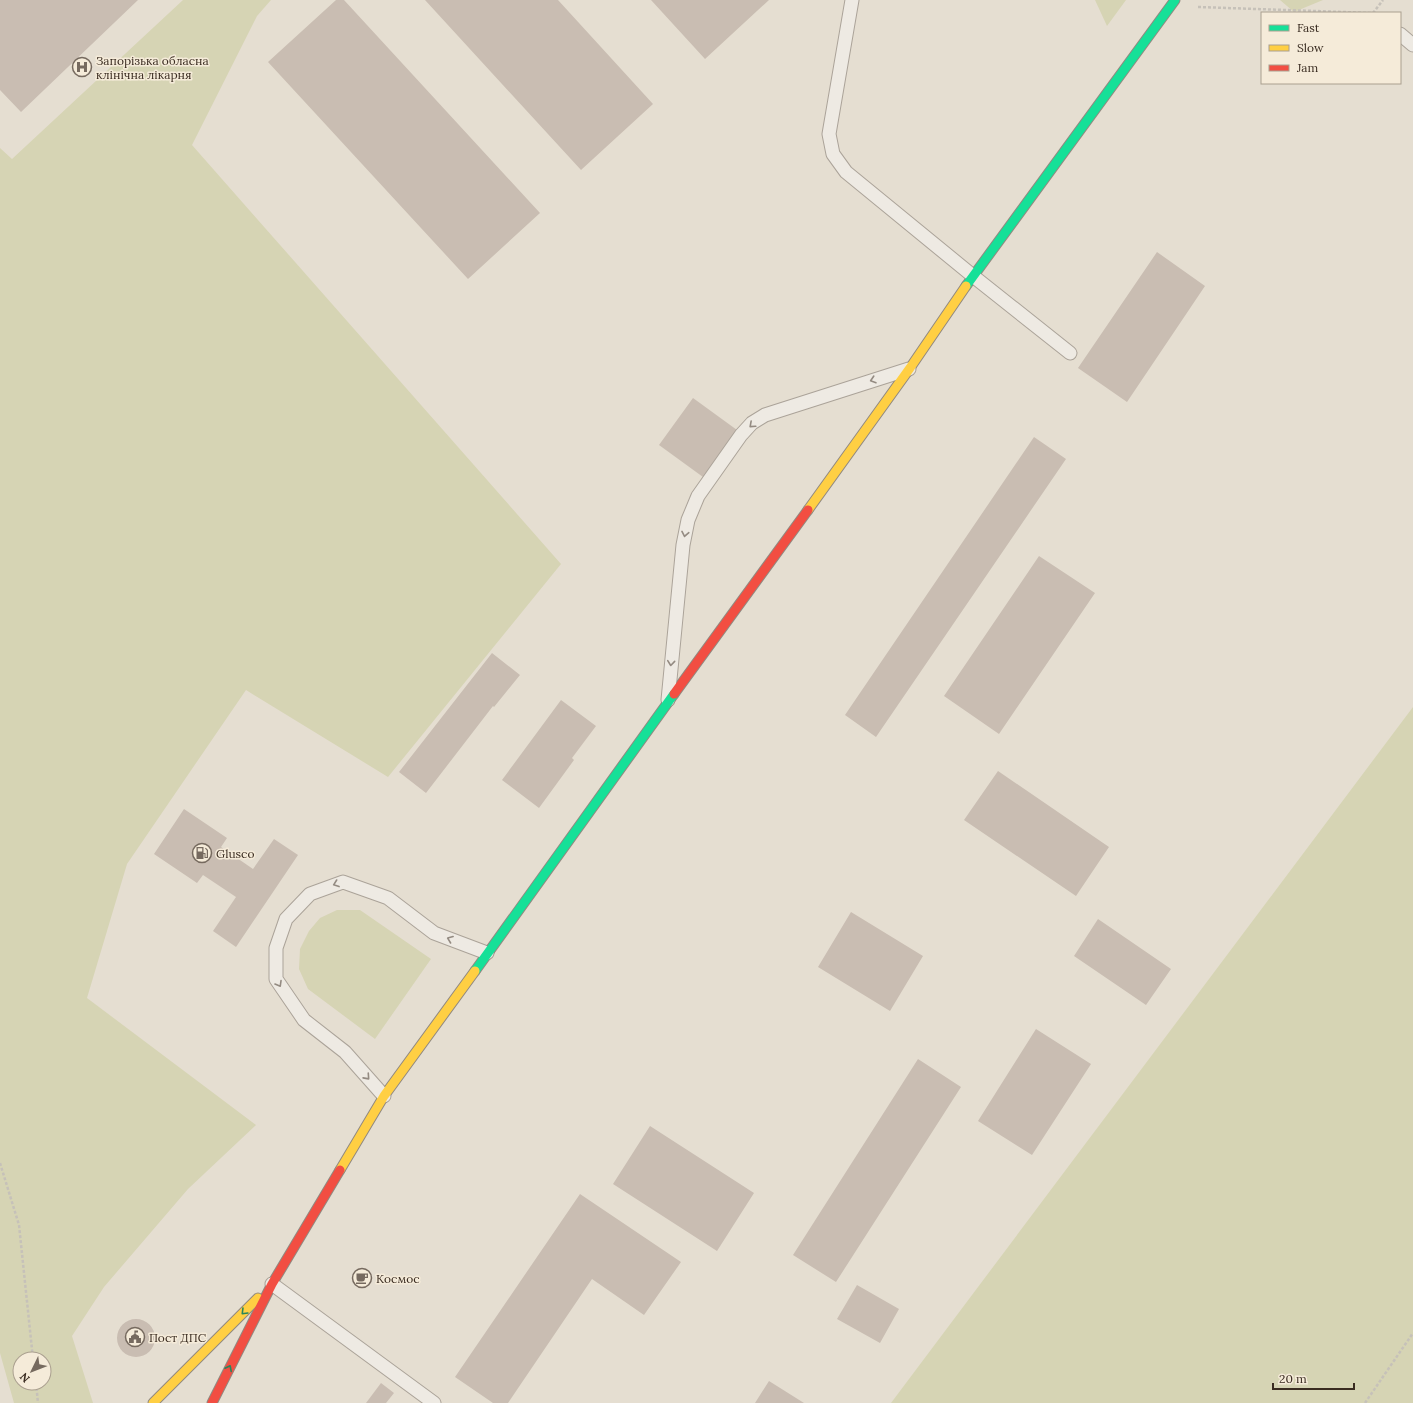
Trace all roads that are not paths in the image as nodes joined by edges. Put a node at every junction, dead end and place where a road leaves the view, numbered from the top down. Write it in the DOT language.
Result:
graph roads {
  1 [pos="852,0"];
  2 [pos="1172,3"];
  3 [pos="1401,35"];
  4 [pos="1413,45"];
  5 [pos="972,276"];
  6 [pos="1070,353"];
  7 [pos="910,368"];
  8 [pos="667,702"];
  9 [pos="487,953"];
  10 [pos="384,1096"];
  11 [pos="272,1284"];
  12 [pos="153,1403"];
  13 [pos="212,1403"];
  14 [pos="434,1403"];
  1 -- 5 [label="lane"];
  2 -- 5 [label="highway"];
  3 -- 4 [label="lane"];
  5 -- 6 [label="lane"];
  5 -- 7 [label="highway"];
  7 -- 8 [label="highway"];
  7 -- 8 [label="lane, one-way"];
  8 -- 9 [label="highway"];
  9 -- 10 [label="highway"];
  9 -- 10 [label="lane, one-way"];
  10 -- 11 [label="highway"];
  11 -- 12 [label="highway, one-way"];
  13 -- 11 [label="highway, one-way"];
  11 -- 14 [label="lane"];
}
